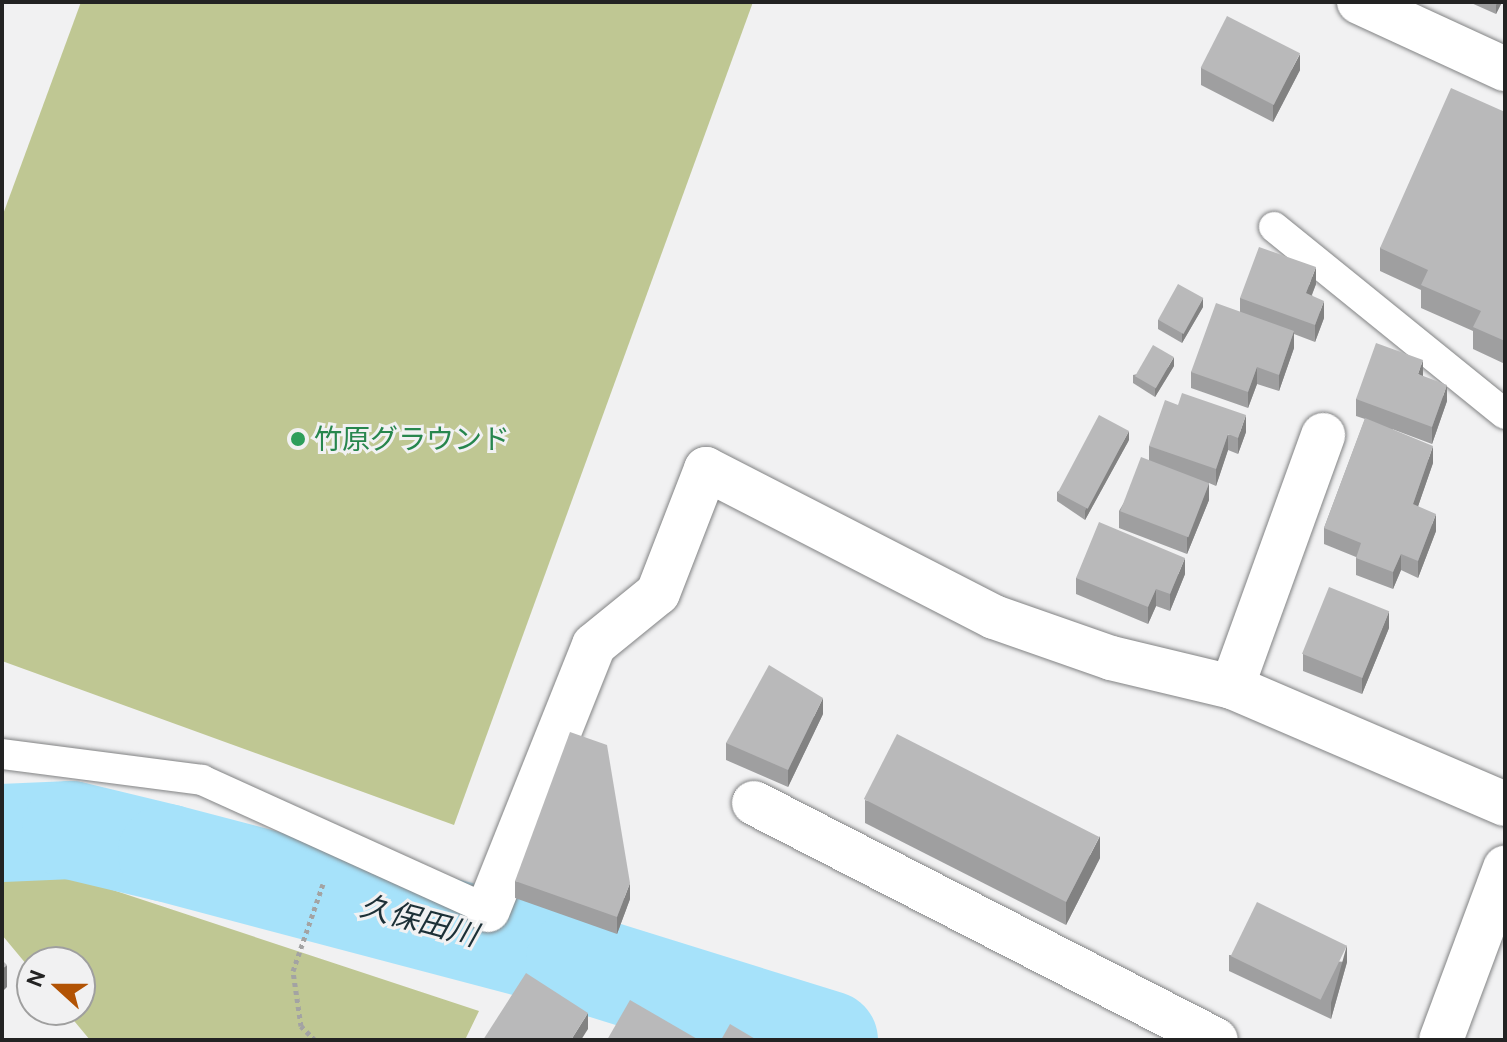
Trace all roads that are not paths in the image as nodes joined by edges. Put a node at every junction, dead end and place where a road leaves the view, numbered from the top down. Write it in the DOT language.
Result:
graph roads {
  1 [pos="1359,2"];
  2 [pos="1505,69"];
  3 [pos="1274,227"];
  4 [pos="1505,414"];
  5 [pos="1323,435"];
  6 [pos="1232,687"];
  7 [pos="2,754"];
  8 [pos="754,803"];
  9 [pos="1505,804"];
  10 [pos="1505,868"];
  11 [pos="488,910"];
  12 [pos="1216,1040"];
  13 [pos="1441,1040"];
  1 -- 2 [label="street"];
  3 -- 4 [label="lane"];
  5 -- 6 [label="street"];
  6 -- 9 [label="street"];
  6 -- 11 [label="street"];
  7 -- 11 [label="lane"];
  8 -- 12 [label="street"];
  10 -- 13 [label="street"];
}
